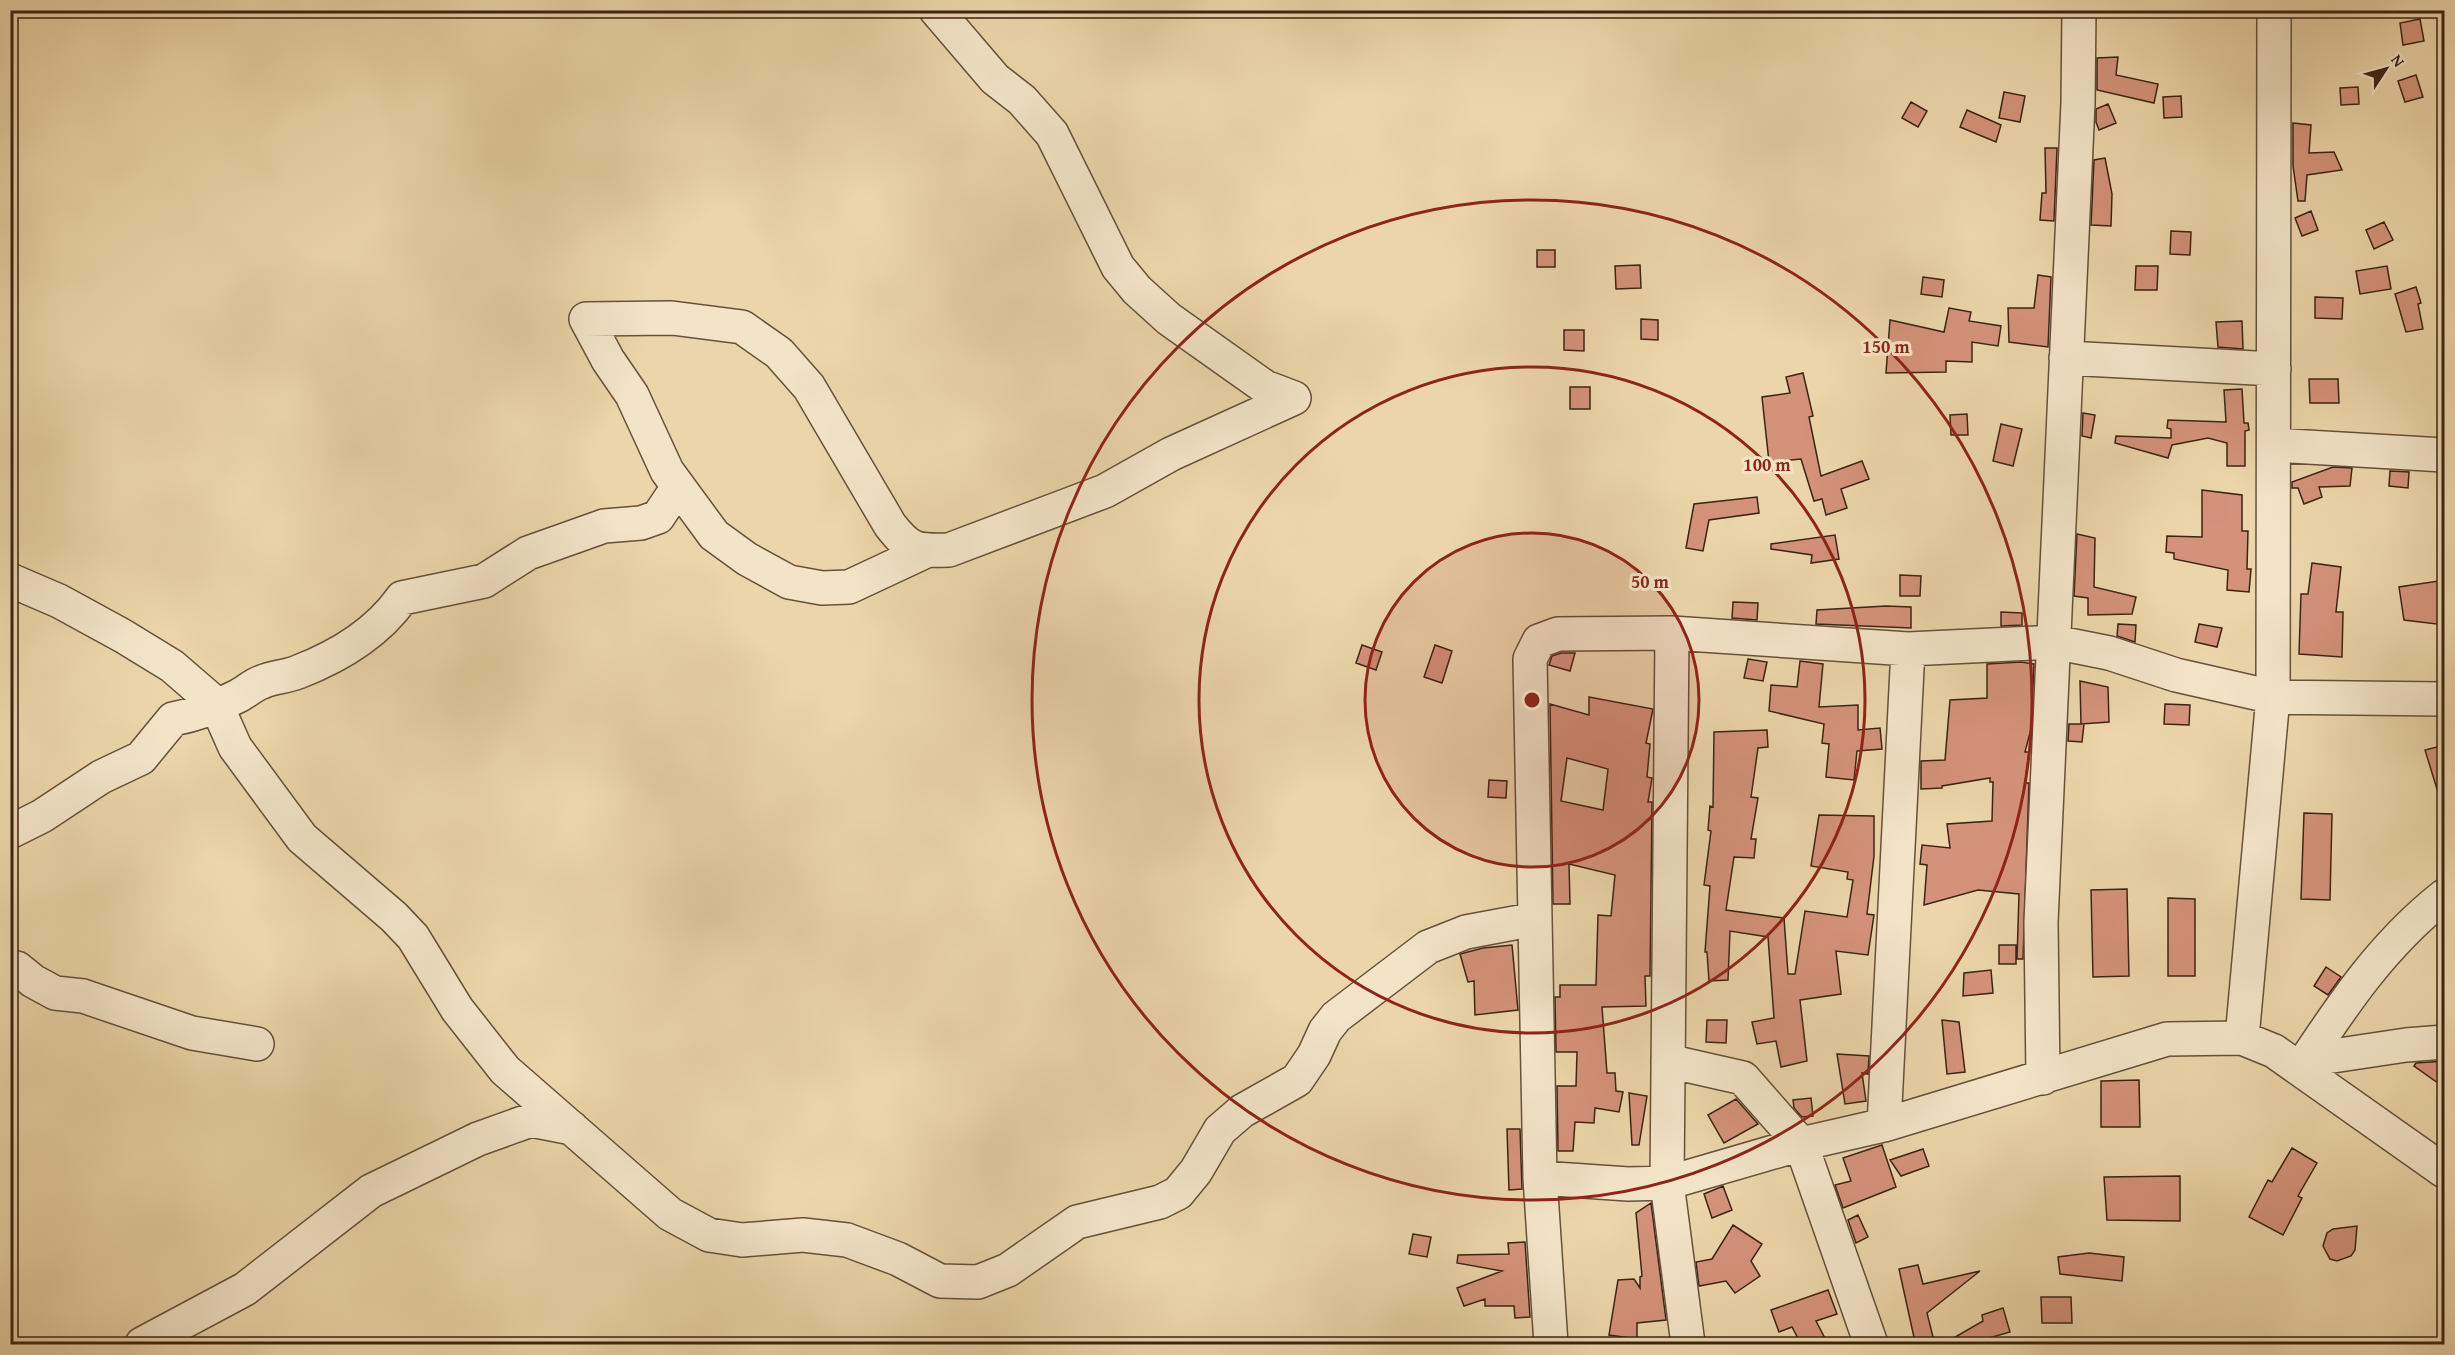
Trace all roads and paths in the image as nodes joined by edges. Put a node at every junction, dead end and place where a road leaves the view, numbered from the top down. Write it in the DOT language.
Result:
graph roads {
  1 [pos="936,10"];
  2 [pos="2079,10"];
  3 [pos="2274,10"];
  4 [pos="2066,358"];
  5 [pos="2274,369"];
  6 [pos="2274,445"];
  7 [pos="2445,455"];
  8 [pos="678,487"];
  9 [pos="926,551"];
  10 [pos="10,580"];
  11 [pos="1672,633"];
  12 [pos="2054,642"];
  13 [pos="1908,649"];
  14 [pos="2273,697"];
  15 [pos="2445,699"];
  16 [pos="216,704"];
  17 [pos="10,832"];
  18 [pos="2445,896"];
  19 [pos="1535,919"];
  20 [pos="10,967"];
  21 [pos="2242,1038"];
  22 [pos="2445,1042"];
  23 [pos="257,1044"];
  24 [pos="1668,1061"];
  25 [pos="2303,1065"];
  26 [pos="2043,1078"];
  27 [pos="1884,1125"];
  28 [pos="573,1128"];
  29 [pos="1801,1144"];
  30 [pos="2445,1171"];
  31 [pos="1540,1178"];
  32 [pos="1667,1183"];
  33 [pos="142,1344"];
  34 [pos="1551,1344"];
  35 [pos="1688,1344"];
  36 [pos="1871,1344"];
  1 -- 9 [label="street"];
  2 -- 4 [label="street"];
  3 -- 5 [label="street"];
  4 -- 5 [label="street"];
  4 -- 12 [label="street"];
  5 -- 6 [label="street"];
  6 -- 7 [label="street"];
  6 -- 14 [label="street"];
  8 -- 9 [label="street"];
  8 -- 9 [label="street"];
  8 -- 16 [label="street"];
  10 -- 16 [label="street"];
  11 -- 13 [label="street"];
  11 -- 19 [label="street"];
  11 -- 24 [label="street"];
  12 -- 13 [label="street"];
  12 -- 14 [label="street"];
  12 -- 26 [label="street"];
  13 -- 27 [label="street"];
  14 -- 15 [label="street"];
  14 -- 21 [label="street"];
  16 -- 17 [label="street"];
  16 -- 28 [label="street"];
  18 -- 25 [label="street"];
  19 -- 28 [label="street"];
  19 -- 31 [label="street"];
  20 -- 23 [label="street"];
  21 -- 25 [label="street"];
  21 -- 26 [label="street"];
  22 -- 25 [label="street"];
  24 -- 29 [label="street"];
  24 -- 32 [label="street"];
  25 -- 30 [label="street"];
  26 -- 27 [label="street"];
  27 -- 29 [label="street"];
  28 -- 33 [label="street"];
  29 -- 32 [label="street"];
  29 -- 36 [label="street"];
  31 -- 32 [label="street"];
  31 -- 34 [label="street"];
  32 -- 35 [label="street"];
}
